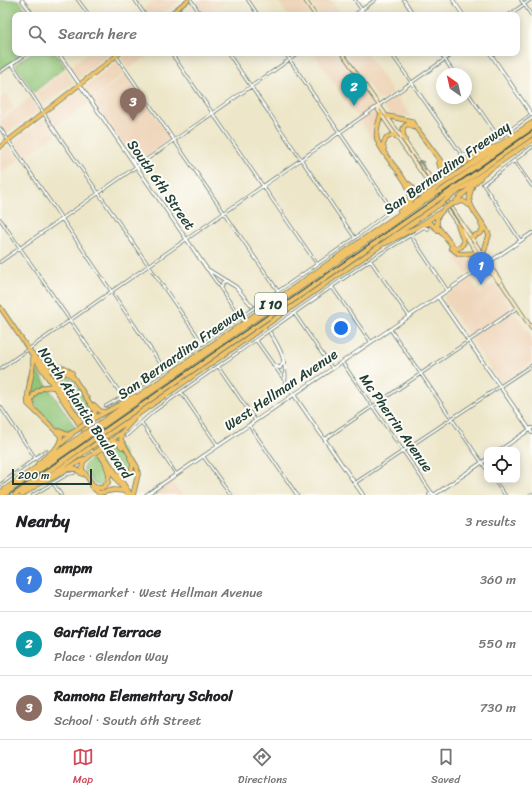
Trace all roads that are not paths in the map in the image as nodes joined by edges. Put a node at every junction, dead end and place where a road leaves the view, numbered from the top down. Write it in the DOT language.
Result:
graph roads {
  1 [pos="22,0"];
  2 [pos="78,0"];
  3 [pos="135,0"];
  4 [pos="188,0"];
  5 [pos="191,0"];
  6 [pos="248,0"];
  7 [pos="305,0"];
  8 [pos="355,0"];
  9 [pos="375,0"];
  10 [pos="404,0"];
  11 [pos="453,0"];
  12 [pos="521,0"];
  13 [pos="530,0"];
  14 [pos="524,4"];
  15 [pos="362,10"];
  16 [pos="30,12"];
  17 [pos="87,12"];
  18 [pos="144,12"];
  19 [pos="173,12"];
  20 [pos="200,12"];
  21 [pos="256,12"];
  22 [pos="313,12"];
  23 [pos="359,12"];
  24 [pos="412,12"];
  25 [pos="461,12"];
  26 [pos="513,12"];
  27 [pos="532,16"];
  28 [pos="24,56"];
  29 [pos="60,56"];
  30 [pos="114,56"];
  31 [pos="117,56"];
  32 [pos="174,56"];
  33 [pos="230,56"];
  34 [pos="286,56"];
  35 [pos="295,56"];
  36 [pos="344,56"];
  37 [pos="393,56"];
  38 [pos="442,56"];
  39 [pos="450,56"];
  40 [pos="492,56"];
  41 [pos="289,60"];
  42 [pos="445,60"];
  43 [pos="12,64"];
  44 [pos="451,68"];
  45 [pos="0,72"];
  46 [pos="412,83"];
  47 [pos="80,85"];
  48 [pos="251,87"];
  49 [pos="472,99"];
  50 [pos="379,106"];
  51 [pos="45,112"];
  52 [pos="213,113"];
  53 [pos="381,114"];
  54 [pos="532,114"];
  55 [pos="387,116"];
  56 [pos="532,123"];
  57 [pos="532,127"];
  58 [pos="0,128"];
  59 [pos="339,133"];
  60 [pos="532,134"];
  61 [pos="396,136"];
  62 [pos="498,138"];
  63 [pos="8,140"];
  64 [pos="175,140"];
  65 [pos="404,140"];
  66 [pos="532,140"];
  67 [pos="497,146"];
  68 [pos="0,147"];
  69 [pos="532,147"];
  70 [pos="301,160"];
  71 [pos="514,161"];
  72 [pos="459,165"];
  73 [pos="136,167"];
  74 [pos="484,173"];
  75 [pos="435,180"];
  76 [pos="263,186"];
  77 [pos="532,186"];
  78 [pos="426,187"];
  79 [pos="440,188"];
  80 [pos="472,188"];
  81 [pos="98,193"];
  82 [pos="432,193"];
  83 [pos="447,197"];
  84 [pos="409,201"];
  85 [pos="438,202"];
  86 [pos="452,204"];
  87 [pos="443,210"];
  88 [pos="225,212"];
  89 [pos="395,217"];
  90 [pos="0,219"];
  91 [pos="62,219"];
  92 [pos="458,225"];
  93 [pos="419,226"];
  94 [pos="428,229"];
  95 [pos="532,233"];
  96 [pos="410,236"];
  97 [pos="471,237"];
  98 [pos="355,238"];
  99 [pos="186,239"];
  100 [pos="520,240"];
  101 [pos="380,245"];
  102 [pos="20,248"];
  103 [pos="478,253"];
  104 [pos="483,255"];
  105 [pos="370,260"];
  106 [pos="0,262"];
  107 [pos="317,264"];
  108 [pos="487,264"];
  109 [pos="149,266"];
  110 [pos="207,269"];
  111 [pos="229,282"];
  112 [pos="332,287"];
  113 [pos="221,289"];
  114 [pos="278,290"];
  115 [pos="448,290"];
  116 [pos="112,291"];
  117 [pos="438,296"];
  118 [pos="252,306"];
  119 [pos="0,307"];
  120 [pos="517,308"];
  121 [pos="294,313"];
  122 [pos="409,316"];
  123 [pos="240,317"];
  124 [pos="70,320"];
  125 [pos="390,329"];
  126 [pos="532,329"];
  127 [pos="270,333"];
  128 [pos="256,340"];
  129 [pos="469,341"];
  130 [pos="371,342"];
  131 [pos="203,344"];
  132 [pos="28,349"];
  133 [pos="35,358"];
  134 [pos="284,361"];
  135 [pos="342,362"];
  136 [pos="273,365"];
  137 [pos="532,365"];
  138 [pos="218,366"];
  139 [pos="332,368"];
  140 [pos="0,369"];
  141 [pos="165,370"];
  142 [pos="421,373"];
  143 [pos="285,382"];
  144 [pos="499,386"];
  145 [pos="52,387"];
  146 [pos="147,390"];
  147 [pos="180,392"];
  148 [pos="62,393"];
  149 [pos="294,395"];
  150 [pos="123,398"];
  151 [pos="0,406"];
  152 [pos="106,406"];
  153 [pos="372,406"];
  154 [pos="105,412"];
  155 [pos="137,415"];
  156 [pos="451,418"];
  157 [pos="256,420"];
  158 [pos="141,422"];
  159 [pos="87,423"];
  160 [pos="248,425"];
  161 [pos="531,430"];
  162 [pos="76,431"];
  163 [pos="91,432"];
  164 [pos="122,432"];
  165 [pos="126,436"];
  166 [pos="83,437"];
  167 [pos="324,439"];
  168 [pos="97,440"];
  169 [pos="111,441"];
  170 [pos="89,446"];
  171 [pos="218,446"];
  172 [pos="57,447"];
  173 [pos="505,447"];
  174 [pos="46,450"];
  175 [pos="403,451"];
  176 [pos="92,454"];
  177 [pos="203,456"];
  178 [pos="36,458"];
  179 [pos="482,463"];
  180 [pos="106,465"];
  181 [pos="484,466"];
  182 [pos="69,469"];
  183 [pos="74,473"];
  184 [pos="117,474"];
  185 [pos="176,474"];
  186 [pos="19,480"];
  187 [pos="42,481"];
  188 [pos="53,483"];
  189 [pos="355,483"];
  190 [pos="496,483"];
  191 [pos="0,485"];
  192 [pos="0,493"];
  193 [pos="125,493"];
  194 [pos="433,494"];
  195 [pos="4,495"];
  196 [pos="14,495"];
  197 [pos="22,495"];
  198 [pos="33,495"];
  199 [pos="61,495"];
  200 [pos="132,495"];
  201 [pos="146,495"];
  202 [pos="231,495"];
  203 [pos="297,495"];
  204 [pos="363,495"];
  205 [pos="429,495"];
  206 [pos="505,495"];
  1 -- 16 [label="street"];
  2 -- 17 [label="street"];
  3 -- 18 [label="street"];
  4 -- 19 [label="main road"];
  5 -- 20 [label="street"];
  6 -- 21 [label="street"];
  7 -- 22 [label="main road"];
  8 -- 15 [label="street"];
  9 -- 15 [label="street"];
  10 -- 24 [label="street"];
  11 -- 25 [label="street"];
  12 -- 14 [label="street"];
  13 -- 14 [label="street"];
  14 -- 26 [label="street"];
  14 -- 27 [label="street"];
  15 -- 23 [label="street"];
  28 -- 43 [label="street"];
  29 -- 47 [label="street, South 6th Street"];
  30 -- 47 [label="main road"];
  31 -- 64 [label="street"];
  32 -- 52 [label="street"];
  33 -- 48 [label="street"];
  34 -- 41 [label="street"];
  35 -- 41 [label="street"];
  36 -- 50 [label="main road"];
  37 -- 46 [label="street"];
  38 -- 42 [label="street"];
  39 -- 42 [label="street"];
  40 -- 54 [label="street"];
  41 -- 48 [label="street"];
  41 -- 59 [label="street"];
  42 -- 44 [label="street"];
  42 -- 46 [label="street"];
  43 -- 45 [label="street"];
  43 -- 51 [label="street"];
  46 -- 50 [label="street"];
  46 -- 62 [label="street"];
  47 -- 51 [label="main road"];
  47 -- 73 [label="street, South 6th Street"];
  48 -- 52 [label="street"];
  48 -- 70 [label="street"];
  49 -- 62 [label="street"];
  50 -- 53 [label="main road"];
  50 -- 55 [label="main road"];
  50 -- 59 [label="street"];
  51 -- 63 [label="main road"];
  51 -- 81 [label="street"];
  52 -- 64 [label="street"];
  52 -- 76 [label="street"];
  53 -- 61 [label="main road"];
  53 -- 84 [label="highway"];
  54 -- 62 [label="street"];
  55 -- 65 [label="main road"];
  55 -- 72 [label="highway"];
  56 -- 67 [label="highway, San Bernardino Freeway"];
  57 -- 79 [label="highway"];
  58 -- 63 [label="street"];
  59 -- 70 [label="street"];
  59 -- 98 [label="street"];
  60 -- 83 [label="highway"];
  61 -- 78 [label="highway"];
  61 -- 92 [label="main road"];
  63 -- 68 [label="main road"];
  63 -- 91 [label="street"];
  64 -- 73 [label="street"];
  64 -- 88 [label="street"];
  65 -- 75 [label="highway"];
  97 -- 65 [label="main road, one-way"];
  66 -- 74 [label="highway, San Bernardino Freeway / I 10"];
  67 -- 72 [label="highway"];
  67 -- 79 [label="highway, San Bernardino Freeway"];
  69 -- 71 [label="street"];
  70 -- 76 [label="street"];
  70 -- 98 [label="street"];
  71 -- 77 [label="street"];
  71 -- 100 [label="street"];
  72 -- 75 [label="highway"];
  73 -- 81 [label="street"];
  73 -- 99 [label="street, South 6th Street"];
  74 -- 80 [label="highway"];
  74 -- 83 [label="highway, San Bernardino Freeway / I 10"];
  75 -- 78 [label="highway, bridge"];
  76 -- 88 [label="street"];
  76 -- 107 [label="street"];
  78 -- 84 [label="highway"];
  79 -- 82 [label="highway, bridge"];
  80 -- 86 [label="highway"];
  80 -- 104 [label="highway"];
  81 -- 91 [label="street"];
  81 -- 109 [label="street"];
  82 -- 89 [label="highway, San Bernardino Freeway / I 10"];
  82 -- 163 [label="highway"];
  83 -- 85 [label="highway, San Bernardino Freeway / I 10, bridge"];
  84 -- 89 [label="highway"];
  85 -- 101 [label="highway, San Bernardino Freeway / I 10"];
  85 -- 168 [label="highway"];
  86 -- 87 [label="highway, bridge"];
  86 -- 97 [label="highway"];
  87 -- 92 [label="highway"];
  87 -- 93 [label="highway"];
  88 -- 99 [label="street"];
  88 -- 114 [label="street"];
  89 -- 146 [label="highway, San Bernardino Freeway / I 10"];
  90 -- 102 [label="street"];
  91 -- 102 [label="street"];
  91 -- 116 [label="street"];
  92 -- 103 [label="main road"];
  93 -- 101 [label="highway"];
  93 -- 103 [label="highway"];
  94 -- 96 [label="street"];
  95 -- 100 [label="street, West Hellman Avenue"];
  96 -- 105 [label="street"];
  96 -- 115 [label="street"];
  97 -- 104 [label="main road"];
  98 -- 107 [label="street"];
  99 -- 109 [label="street"];
  99 -- 110 [label="street, South 6th Street"];
  100 -- 108 [label="street, West Hellman Avenue"];
  101 -- 155 [label="highway, San Bernardino Freeway / I 10"];
  102 -- 106 [label="street"];
  102 -- 124 [label="street"];
  103 -- 108 [label="main road"];
  104 -- 108 [label="main road"];
  105 -- 112 [label="street"];
  105 -- 122 [label="street"];
  107 -- 114 [label="street"];
  108 -- 115 [label="street, West Hellman Avenue"];
  108 -- 120 [label="main road"];
  109 -- 116 [label="street"];
  109 -- 131 [label="street"];
  110 -- 111 [label="street, South 6th Street"];
  110 -- 113 [label="street, South 6th Street"];
  111 -- 113 [label="street"];
  111 -- 118 [label="street, South 6th Street"];
  112 -- 121 [label="street"];
  112 -- 130 [label="street"];
  113 -- 123 [label="street, South 6th Street"];
  114 -- 123 [label="street"];
  115 -- 117 [label="street, West Hellman Avenue"];
  116 -- 124 [label="street"];
  116 -- 141 [label="street"];
  117 -- 122 [label="street, West Hellman Avenue"];
  117 -- 129 [label="street"];
  119 -- 132 [label="main road, North Atlantic Boulevard"];
  120 -- 126 [label="main road"];
  120 -- 129 [label="street"];
  121 -- 128 [label="street"];
  121 -- 139 [label="street"];
  122 -- 125 [label="street, West Hellman Avenue"];
  123 -- 131 [label="street"];
  124 -- 132 [label="street"];
  124 -- 150 [label="street"];
  125 -- 130 [label="street, West Hellman Avenue"];
  125 -- 142 [label="street"];
  127 -- 134 [label="street"];
  128 -- 136 [label="street"];
  128 -- 138 [label="street"];
  129 -- 142 [label="street"];
  129 -- 144 [label="street"];
  130 -- 135 [label="street, West Hellman Avenue"];
  131 -- 141 [label="street"];
  132 -- 133 [label="main road, North Atlantic Boulevard"];
  132 -- 140 [label="street"];
  133 -- 145 [label="main road, North Atlantic Boulevard"];
  133 -- 148 [label="main road, North Atlantic Boulevard"];
  133 -- 154 [label="highway"];
  133 -- 172 [label="highway"];
  134 -- 136 [label="street"];
  134 -- 143 [label="street"];
  135 -- 139 [label="street, West Hellman Avenue"];
  135 -- 153 [label="street, Mc Pherrin Avenue"];
  136 -- 143 [label="street"];
  137 -- 144 [label="street"];
  138 -- 147 [label="street"];
  138 -- 157 [label="street"];
  139 -- 149 [label="street, West Hellman Avenue"];
  141 -- 150 [label="street"];
  142 -- 153 [label="street"];
  142 -- 156 [label="street"];
  143 -- 149 [label="street"];
  144 -- 156 [label="street"];
  144 -- 161 [label="street"];
  145 -- 162 [label="highway"];
  145 -- 180 [label="main road, North Atlantic Boulevard"];
  146 -- 154 [label="highway"];
  146 -- 163 [label="highway, San Bernardino Freeway / I 10"];
  147 -- 158 [label="street"];
  147 -- 171 [label="street"];
  148 -- 159 [label="highway"];
  148 -- 184 [label="main road, North Atlantic Boulevard"];
  149 -- 157 [label="street, West Hellman Avenue"];
  149 -- 167 [label="street"];
  150 -- 152 [label="street"];
  151 -- 178 [label="street"];
  153 -- 167 [label="street"];
  153 -- 175 [label="street, Mc Pherrin Avenue"];
  154 -- 159 [label="highway"];
  155 -- 164 [label="highway"];
  155 -- 168 [label="highway, San Bernardino Freeway / I 10"];
  156 -- 175 [label="street"];
  156 -- 179 [label="street"];
  157 -- 160 [label="street, West Hellman Avenue"];
  158 -- 165 [label="street"];
  158 -- 185 [label="street"];
  159 -- 162 [label="highway, bridge"];
  160 -- 171 [label="street, West Hellman Avenue"];
  160 -- 203 [label="street"];
  161 -- 173 [label="street"];
  162 -- 172 [label="highway"];
  163 -- 166 [label="highway, bridge"];
  164 -- 169 [label="highway"];
  164 -- 200 [label="highway"];
  166 -- 186 [label="highway"];
  166 -- 195 [label="highway"];
  167 -- 189 [label="street"];
  168 -- 170 [label="highway, bridge"];
  169 -- 176 [label="highway, bridge"];
  169 -- 184 [label="highway"];
  170 -- 187 [label="highway"];
  170 -- 196 [label="highway"];
  171 -- 177 [label="street, West Hellman Avenue"];
  172 -- 186 [label="highway"];
  174 -- 178 [label="street"];
  175 -- 189 [label="street"];
  175 -- 194 [label="street, Mc Pherrin Avenue"];
  176 -- 180 [label="highway"];
  176 -- 182 [label="highway"];
  177 -- 185 [label="street, West Hellman Avenue"];
  177 -- 202 [label="street"];
  178 -- 191 [label="street"];
  179 -- 181 [label="street"];
  179 -- 194 [label="street"];
  180 -- 193 [label="main road, North Atlantic Boulevard"];
  182 -- 187 [label="highway"];
  182 -- 193 [label="highway"];
  183 -- 188 [label="street"];
  184 -- 200 [label="main road, North Atlantic Boulevard"];
  185 -- 201 [label="street, West Hellman Avenue"];
  186 -- 192 [label="highway"];
  187 -- 197 [label="highway"];
  188 -- 198 [label="street"];
  188 -- 199 [label="street"];
  189 -- 204 [label="street"];
  190 -- 206 [label="street"];
  194 -- 205 [label="street"];
}
